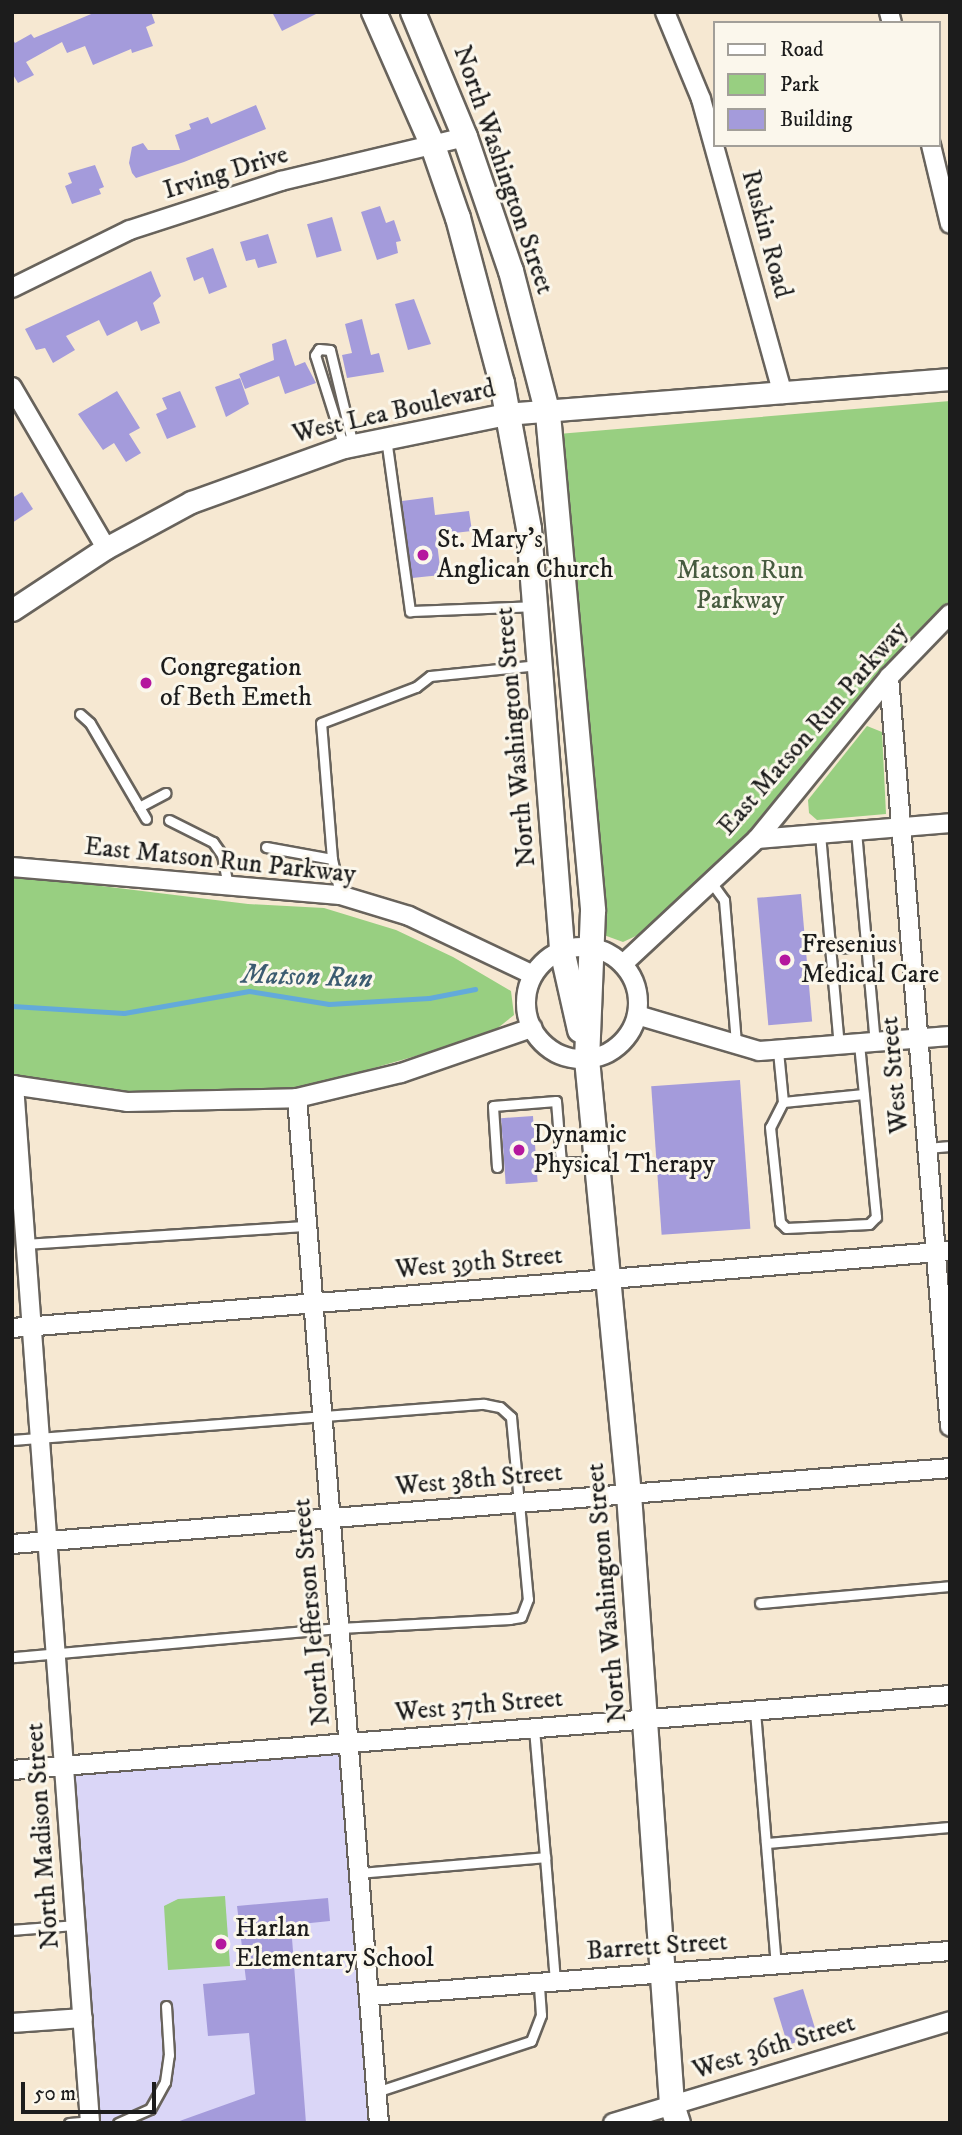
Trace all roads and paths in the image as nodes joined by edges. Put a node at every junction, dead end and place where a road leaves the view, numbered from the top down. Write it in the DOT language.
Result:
graph roads {
  1 [pos="374,12"];
  2 [pos="413,12"];
  3 [pos="665,12"];
  4 [pos="465,137"];
  5 [pos="713,142"];
  6 [pos="433,146"];
  7 [pos="714,147"];
  8 [pos="931,147"];
  9 [pos="950,224"];
  10 [pos="12,288"];
  11 [pos="950,379"];
  12 [pos="12,387"];
  13 [pos="783,394"];
  14 [pos="506,414"];
  15 [pos="548,414"];
  16 [pos="386,437"];
  17 [pos="349,446"];
  18 [pos="106,548"];
  19 [pos="535,606"];
  20 [pos="12,610"];
  21 [pos="950,614"];
  22 [pos="540,665"];
  23 [pos="889,677"];
  24 [pos="80,714"];
  25 [pos="164,793"];
  26 [pos="139,807"];
  27 [pos="146,818"];
  28 [pos="169,820"];
  29 [pos="950,823"];
  30 [pos="901,827"];
  31 [pos="856,831"];
  32 [pos="820,834"];
  33 [pos="757,839"];
  34 [pos="266,847"];
  35 [pos="332,859"];
  36 [pos="12,867"];
  37 [pos="711,882"];
  38 [pos="228,887"];
  39 [pos="340,895"];
  40 [pos="865,946"];
  41 [pos="593,947"];
  42 [pos="832,948"];
  43 [pos="562,950"];
  44 [pos="623,964"];
  45 [pos="533,975"];
  46 [pos="636,1015"];
  47 [pos="532,1028"];
  48 [pos="950,1037"];
  49 [pos="919,1039"];
  50 [pos="867,1044"];
  51 [pos="736,1046"];
  52 [pos="839,1047"];
  53 [pos="778,1051"];
  54 [pos="587,1059"];
  55 [pos="13,1085"];
  56 [pos="864,1094"];
  57 [pos="297,1098"];
  58 [pos="783,1102"];
  59 [pos="15,1144"];
  60 [pos="950,1146"];
  61 [pos="927,1148"];
  62 [pos="597,1161"];
  63 [pos="497,1167"];
  64 [pos="307,1226"];
  65 [pos="21,1240"];
  66 [pos="943,1251"];
  67 [pos="610,1279"];
  68 [pos="313,1303"];
  69 [pos="31,1326"];
  70 [pos="12,1328"];
  71 [pos="947,1365"];
  72 [pos="322,1417"];
  73 [pos="950,1427"];
  74 [pos="40,1438"];
  75 [pos="12,1440"];
  76 [pos="950,1468"];
  77 [pos="629,1494"];
  78 [pos="519,1503"];
  79 [pos="330,1518"];
  80 [pos="47,1541"];
  81 [pos="12,1544"];
  82 [pos="950,1586"];
  83 [pos="760,1603"];
  84 [pos="339,1628"];
  85 [pos="56,1653"];
  86 [pos="12,1657"];
  87 [pos="950,1695"];
  88 [pos="755,1711"];
  89 [pos="647,1719"];
  90 [pos="534,1728"];
  91 [pos="348,1743"];
  92 [pos="64,1765"];
  93 [pos="12,1770"];
  94 [pos="950,1827"];
  95 [pos="766,1843"];
  96 [pos="545,1857"];
  97 [pos="359,1873"];
  98 [pos="76,1925"];
  99 [pos="12,1930"];
  100 [pos="950,1951"];
  101 [pos="776,1964"];
  102 [pos="665,1973"];
  103 [pos="547,1982"];
  104 [pos="369,1996"];
  105 [pos="166,2006"];
  106 [pos="83,2018"];
  107 [pos="950,2021"];
  108 [pos="12,2023"];
  109 [pos="376,2092"];
  110 [pos="675,2114"];
  111 [pos="90,2122"];
  112 [pos="69,2123"];
  113 [pos="118,2123"];
  114 [pos="379,2123"];
  115 [pos="613,2123"];
  1 -- 6 [label="main road, North Washington Street"];
  2 -- 4 [label="main road, North Washington Street"];
  3 -- 5 [label="street, Ruskin Road"];
  4 -- 6 [label="street, Irving Drive"];
  4 -- 15 [label="main road, North Washington Street"];
  6 -- 10 [label="street, Irving Drive"];
  6 -- 14 [label="main road, North Washington Street"];
  7 -- 13 [label="street, Ruskin Road"];
  8 -- 9 [label="street"];
  11 -- 13 [label="street, West Lea Boulevard"];
  12 -- 18 [label="street"];
  13 -- 15 [label="street, West Lea Boulevard"];
  14 -- 15 [label="street, West Lea Boulevard"];
  14 -- 16 [label="street, West Lea Boulevard"];
  14 -- 19 [label="main road, North Washington Street"];
  15 -- 41 [label="main road, North Washington Street"];
  16 -- 17 [label="street, West Lea Boulevard"];
  16 -- 19 [label="lane"];
  17 -- 17 [label="lane"];
  17 -- 18 [label="street, West Lea Boulevard"];
  18 -- 20 [label="street, West Lea Boulevard"];
  19 -- 22 [label="main road, North Washington Street"];
  21 -- 23 [label="street, East Matson Run Parkway"];
  22 -- 35 [label="lane"];
  22 -- 43 [label="main road, North Washington Street"];
  23 -- 30 [label="street, West Street"];
  23 -- 33 [label="street, East Matson Run Parkway"];
  24 -- 26 [label="lane"];
  25 -- 26 [label="lane"];
  26 -- 27 [label="lane"];
  28 -- 38 [label="lane"];
  29 -- 30 [label="street"];
  30 -- 31 [label="street"];
  30 -- 49 [label="street, West Street"];
  31 -- 32 [label="street"];
  31 -- 40 [label="lane"];
  32 -- 33 [label="street"];
  32 -- 42 [label="lane"];
  33 -- 37 [label="street, East Matson Run Parkway"];
  34 -- 35 [label="lane"];
  35 -- 39 [label="lane"];
  36 -- 38 [label="street, East Matson Run Parkway"];
  37 -- 44 [label="street, East Matson Run Parkway"];
  37 -- 51 [label="lane"];
  38 -- 39 [label="street, East Matson Run Parkway"];
  39 -- 45 [label="street, East Matson Run Parkway"];
  40 -- 42 [label="lane"];
  40 -- 50 [label="lane"];
  41 -- 43 [label="street"];
  41 -- 44 [label="street"];
  41 -- 54 [label="main road, North Washington Street"];
  42 -- 52 [label="lane"];
  43 -- 45 [label="street"];
  43 -- 54 [label="main road, North Washington Street"];
  44 -- 46 [label="street"];
  45 -- 47 [label="street"];
  46 -- 51 [label="street"];
  46 -- 54 [label="street"];
  47 -- 54 [label="street"];
  47 -- 57 [label="street"];
  48 -- 49 [label="street"];
  49 -- 50 [label="street"];
  49 -- 61 [label="street, West Street"];
  50 -- 52 [label="street"];
  50 -- 56 [label="lane"];
  51 -- 53 [label="street"];
  52 -- 53 [label="street"];
  53 -- 58 [label="lane"];
  54 -- 62 [label="main road, North Washington Street"];
  55 -- 57 [label="street"];
  55 -- 59 [label="street, North Madison Street"];
  56 -- 58 [label="lane"];
  56 -- 58 [label="lane"];
  57 -- 64 [label="street, North Jefferson Street"];
  59 -- 65 [label="street, North Madison Street"];
  60 -- 61 [label="lane"];
  61 -- 66 [label="street, West Street"];
  62 -- 63 [label="lane"];
  62 -- 67 [label="main road, North Washington Street"];
  64 -- 65 [label="lane"];
  64 -- 68 [label="street, North Jefferson Street"];
  65 -- 69 [label="street, North Madison Street"];
  66 -- 67 [label="street, West 39th Street"];
  66 -- 71 [label="street, West Street"];
  67 -- 68 [label="street, West 39th Street"];
  67 -- 77 [label="main road, North Washington Street"];
  68 -- 69 [label="street, West 39th Street"];
  68 -- 72 [label="street, North Jefferson Street"];
  69 -- 70 [label="street, West 39th Street"];
  69 -- 74 [label="street, North Madison Street"];
  71 -- 73 [label="street, West Street"];
  72 -- 74 [label="lane"];
  72 -- 78 [label="lane"];
  72 -- 79 [label="street, North Jefferson Street"];
  74 -- 75 [label="lane"];
  74 -- 80 [label="street, North Madison Street"];
  76 -- 77 [label="street, West 38th Street"];
  77 -- 78 [label="street, West 38th Street"];
  77 -- 89 [label="main road, North Washington Street"];
  78 -- 79 [label="street, West 38th Street"];
  78 -- 84 [label="lane"];
  79 -- 80 [label="street, West 38th Street"];
  79 -- 84 [label="street, North Jefferson Street"];
  80 -- 81 [label="street, West 38th Street"];
  80 -- 85 [label="street, North Madison Street"];
  82 -- 83 [label="lane"];
  84 -- 85 [label="lane"];
  84 -- 91 [label="street, North Jefferson Street"];
  85 -- 86 [label="lane"];
  85 -- 92 [label="street, North Madison Street"];
  87 -- 88 [label="street, West 37th Street"];
  88 -- 89 [label="street, West 37th Street"];
  88 -- 95 [label="lane"];
  89 -- 90 [label="street, West 37th Street"];
  89 -- 102 [label="main road, North Washington Street"];
  90 -- 91 [label="street, West 37th Street"];
  90 -- 96 [label="lane"];
  91 -- 92 [label="street, West 37th Street"];
  91 -- 97 [label="street, North Jefferson Street"];
  92 -- 93 [label="street, West 37th Street"];
  92 -- 98 [label="street, North Madison Street"];
  94 -- 95 [label="lane"];
  95 -- 101 [label="lane"];
  96 -- 97 [label="lane"];
  96 -- 103 [label="lane"];
  97 -- 104 [label="street, North Jefferson Street"];
  98 -- 99 [label="lane"];
  98 -- 106 [label="street, North Madison Street"];
  100 -- 101 [label="street, Barrett Street"];
  101 -- 102 [label="street, Barrett Street"];
  102 -- 103 [label="street, Barrett Street"];
  102 -- 110 [label="main road, North Washington Street"];
  103 -- 104 [label="street, Barrett Street"];
  103 -- 109 [label="lane"];
  104 -- 109 [label="street, North Jefferson Street"];
  105 -- 113 [label="lane"];
  106 -- 108 [label="street"];
  106 -- 111 [label="street, North Madison Street"];
  107 -- 110 [label="street, West 36th Street"];
  109 -- 114 [label="street, North Jefferson Street"];
  110 -- 115 [label="street, West 36th Street"];
  111 -- 112 [label="lane"];
}
